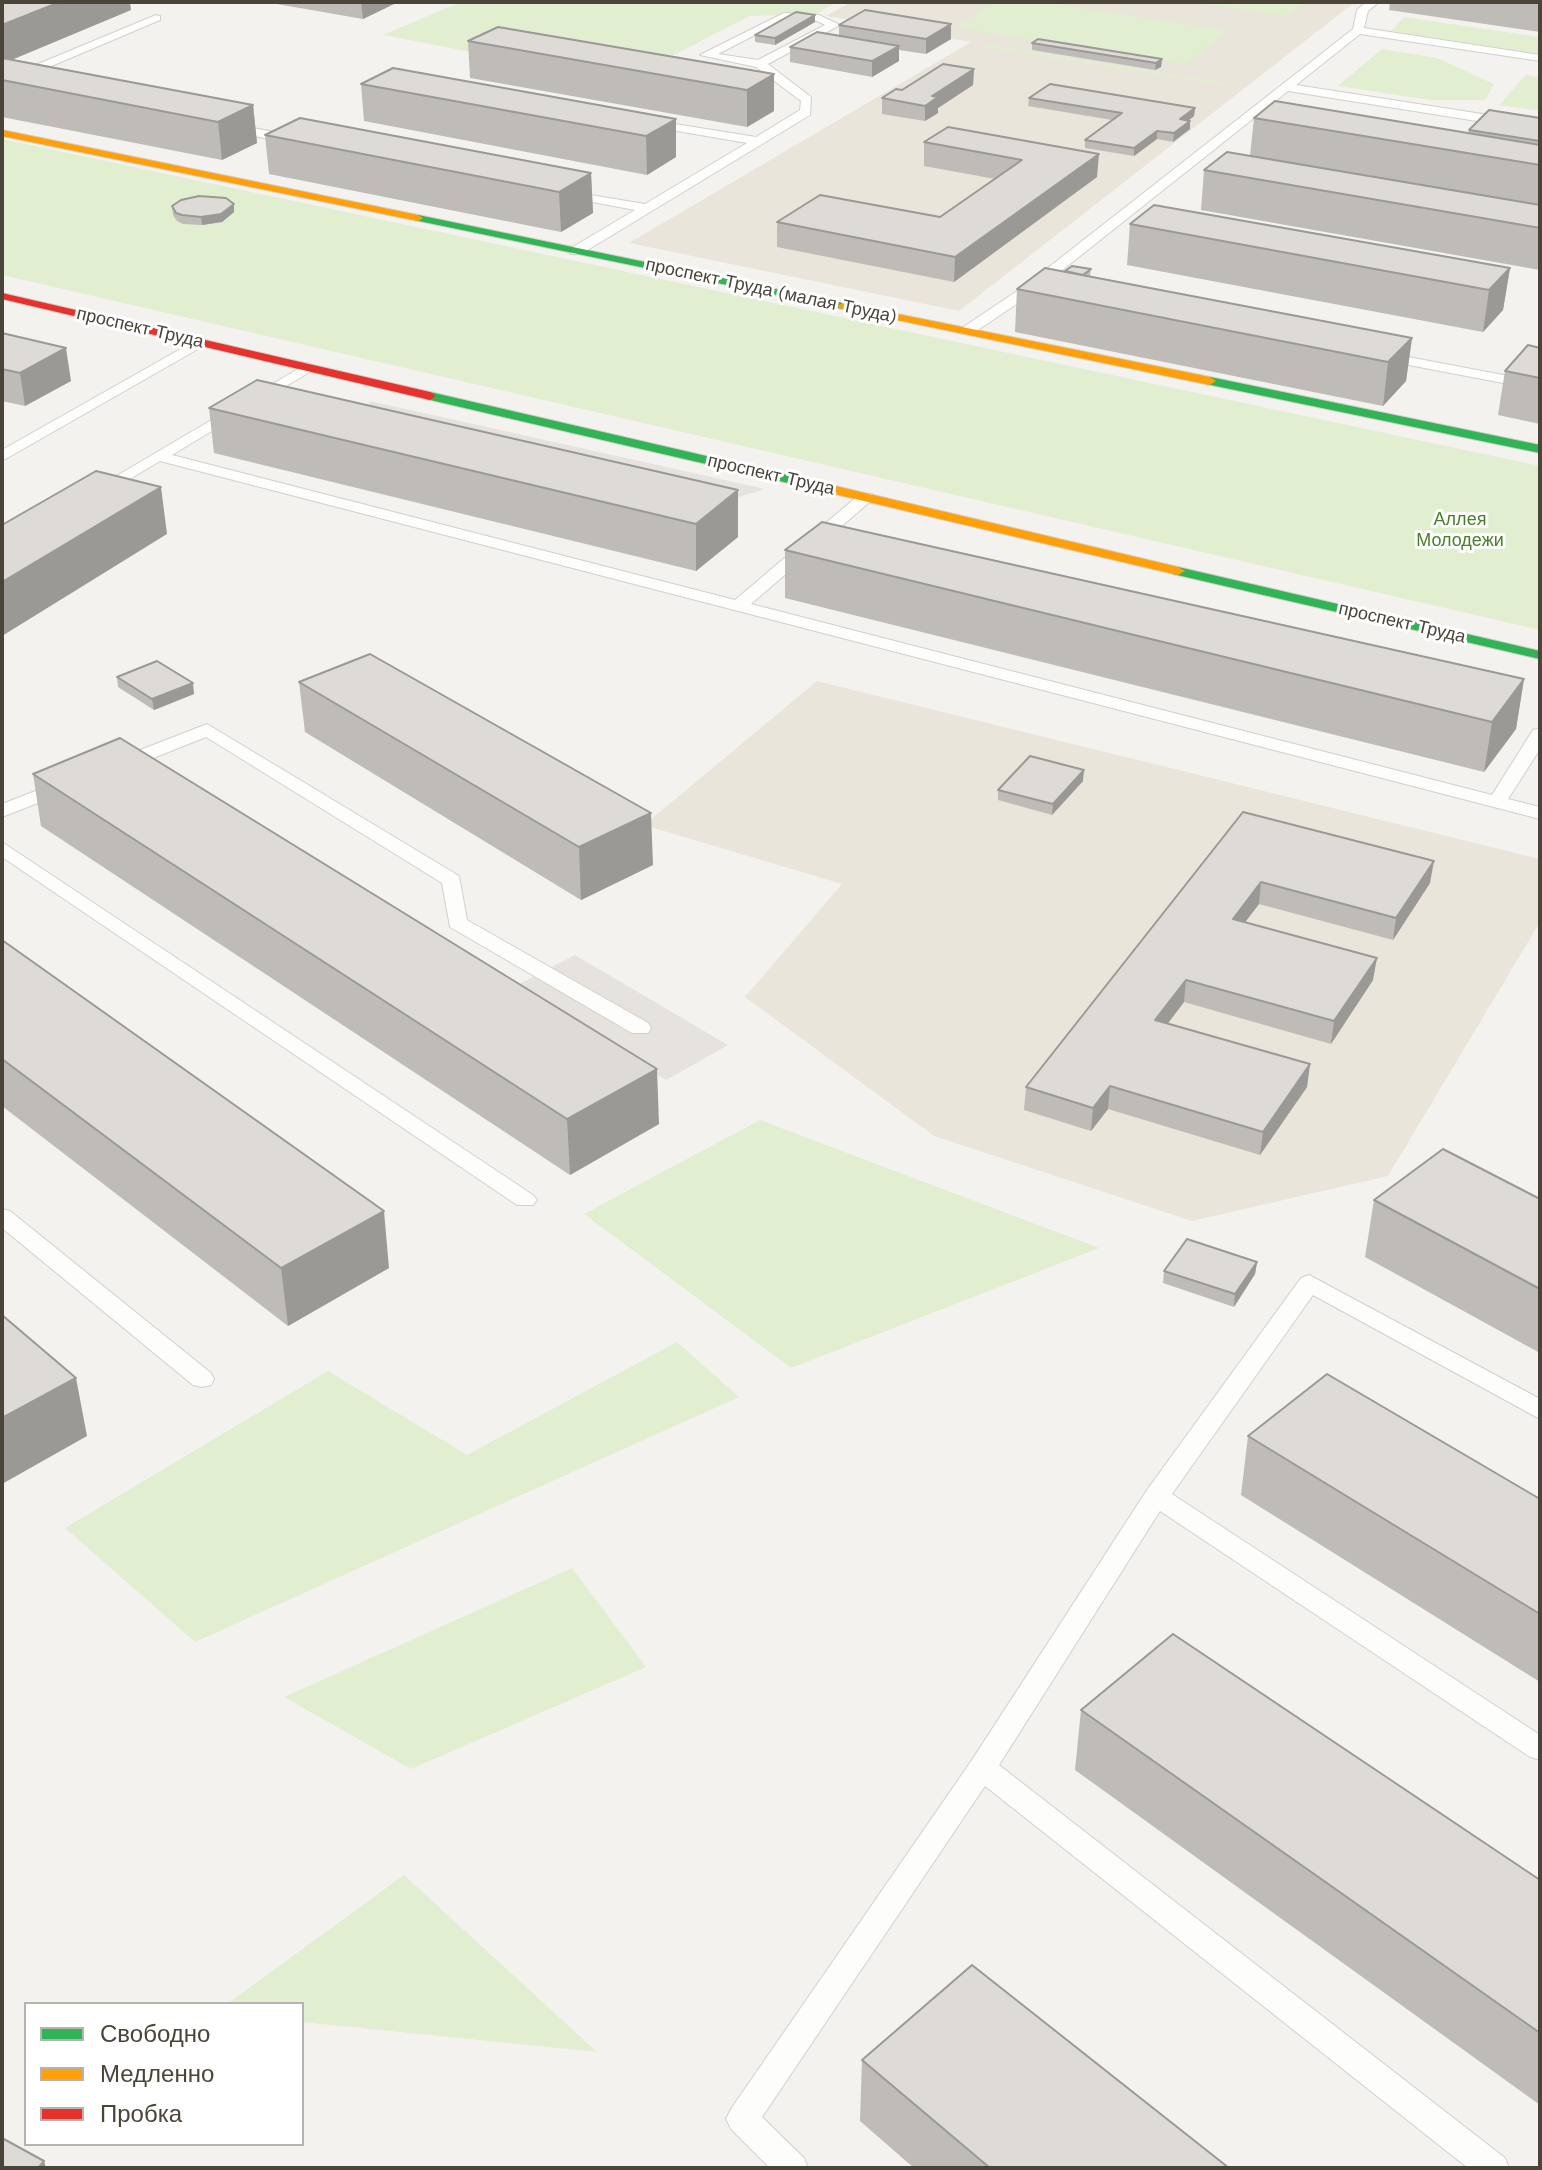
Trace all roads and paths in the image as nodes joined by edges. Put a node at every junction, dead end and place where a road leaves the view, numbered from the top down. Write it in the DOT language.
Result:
graph roads {
  1 [pos="1373,2"];
  2 [pos="156,18"];
  3 [pos="1358,30"];
  4 [pos="1540,58"];
  5 [pos="760,64"];
  6 [pos="2,83"];
  7 [pos="1287,87"];
  8 [pos="32,89"];
  9 [pos="636,120"];
  10 [pos="214,124"];
  11 [pos="1540,127"];
  12 [pos="2,133"];
  13 [pos="759,141"];
  14 [pos="305,142"];
  15 [pos="1191,164"];
  16 [pos="1206,167"];
  17 [pos="552,190"];
  18 [pos="645,208"];
  19 [pos="576,251"];
  20 [pos="2,296"];
  21 [pos="967,331"];
  22 [pos="200,342"];
  23 [pos="1359,351"];
  24 [pos="308,367"];
  25 [pos="1540,386"];
  26 [pos="1540,449"];
  27 [pos="2,456"];
  28 [pos="159,456"];
  29 [pos="866,497"];
  30 [pos="80,502"];
  31 [pos="738,606"];
  32 [pos="1540,655"];
  33 [pos="1540,734"];
  34 [pos="1496,803"];
  35 [pos="2,811"];
  36 [pos="1540,813"];
  37 [pos="2,848"];
  38 [pos="640,1028"];
  39 [pos="525,1200"];
  40 [pos="2,1216"];
  41 [pos="202,1379"];
  42 [pos="1540,1410"];
  43 [pos="1156,1496"];
  44 [pos="1540,1749"];
  45 [pos="982,1768"];
  46 [pos="792,2168"];
  47 [pos="1493,2168"];
  1 -- 3 [label="lane"];
  2 -- 6 [label="lane"];
  3 -- 4 [label="lane"];
  3 -- 7 [label="lane"];
  5 -- 5 [label="lane"];
  5 -- 13 [label="lane"];
  6 -- 8 [label="lane"];
  7 -- 11 [label="lane"];
  7 -- 15 [label="lane"];
  9 -- 13 [label="lane"];
  10 -- 14 [label="lane"];
  12 -- 19 [label="street, проспект Труда (малая Труда)"];
  13 -- 18 [label="lane"];
  15 -- 16 [label="lane"];
  15 -- 21 [label="lane"];
  17 -- 18 [label="lane"];
  18 -- 19 [label="lane"];
  19 -- 21 [label="street, проспект Труда (малая Труда)"];
  20 -- 22 [label="street, проспект Труда"];
  21 -- 26 [label="street, проспект Труда (малая Труда)"];
  22 -- 24 [label="street, проспект Труда"];
  22 -- 27 [label="lane"];
  23 -- 25 [label="lane"];
  24 -- 28 [label="lane"];
  24 -- 29 [label="street, проспект Труда"];
  28 -- 30 [label="lane"];
  28 -- 31 [label="lane"];
  29 -- 31 [label="lane"];
  29 -- 32 [label="street, проспект Труда"];
  31 -- 34 [label="lane"];
  33 -- 34 [label="lane"];
  34 -- 36 [label="lane"];
  35 -- 38 [label="lane"];
  37 -- 39 [label="lane"];
  40 -- 41 [label="lane"];
  42 -- 43 [label="lane"];
  43 -- 44 [label="lane"];
  43 -- 45 [label="lane"];
  45 -- 46 [label="lane"];
  45 -- 47 [label="lane"];
}
